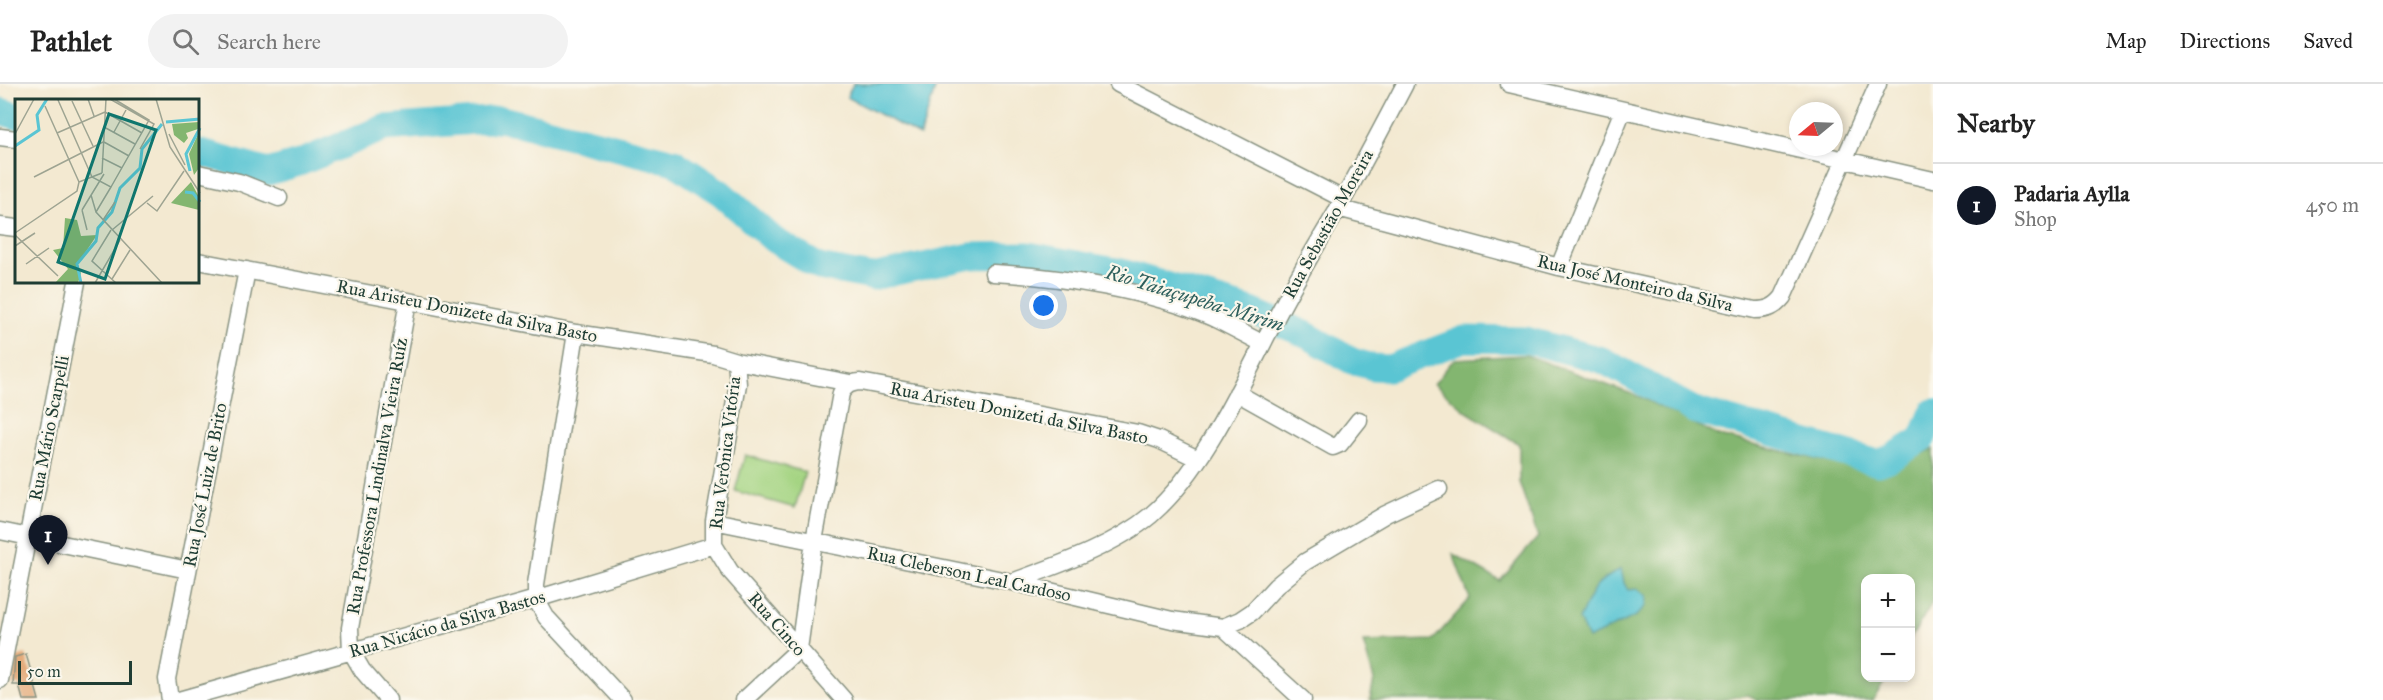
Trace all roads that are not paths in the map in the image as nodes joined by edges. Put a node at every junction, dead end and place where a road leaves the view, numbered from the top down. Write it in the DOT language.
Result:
graph roads {
  1 [pos="1118,84"];
  2 [pos="1405,84"];
  3 [pos="1509,84"];
  4 [pos="1878,84"];
  5 [pos="1623,110"];
  6 [pos="0,137"];
  7 [pos="15,139"];
  8 [pos="1845,160"];
  9 [pos="200,173"];
  10 [pos="1933,180"];
  11 [pos="279,198"];
  12 [pos="1341,204"];
  13 [pos="0,226"];
  14 [pos="15,228"];
  15 [pos="200,261"];
  16 [pos="1559,267"];
  17 [pos="247,270"];
  18 [pos="993,273"];
  19 [pos="77,284"];
  20 [pos="408,301"];
  21 [pos="576,333"];
  22 [pos="1267,336"];
  23 [pos="736,362"];
  24 [pos="846,388"];
  25 [pos="1237,393"];
  26 [pos="1359,420"];
  27 [pos="1198,459"];
  28 [pos="1439,489"];
  29 [pos="714,521"];
  30 [pos="0,531"];
  31 [pos="28,535"];
  32 [pos="814,541"];
  33 [pos="714,545"];
  34 [pos="188,570"];
  35 [pos="1012,582"];
  36 [pos="536,599"];
  37 [pos="1223,627"];
  38 [pos="799,649"];
  39 [pos="351,651"];
  40 [pos="0,680"];
  41 [pos="170,700"];
  42 [pos="179,700"];
  43 [pos="388,700"];
  44 [pos="623,700"];
  45 [pos="744,700"];
  46 [pos="844,700"];
  47 [pos="1303,700"];
  1 -- 12 [label="street, Rua José Monteiro da Silva"];
  2 -- 12 [label="street, Rua Sebastião Moreira"];
  3 -- 5 [label="street"];
  4 -- 8 [label="street"];
  5 -- 8 [label="street"];
  5 -- 16 [label="street"];
  6 -- 7 [label="street"];
  8 -- 10 [label="street"];
  8 -- 16 [label="street, Rua José Monteiro da Silva"];
  9 -- 11 [label="street"];
  12 -- 16 [label="street, Rua José Monteiro da Silva"];
  12 -- 22 [label="street, Rua Sebastião Moreira"];
  13 -- 14 [label="street"];
  15 -- 17 [label="street, Rua Aristeu Donizete da Silva Basto"];
  17 -- 20 [label="street, Rua Aristeu Donizete da Silva Basto"];
  17 -- 34 [label="street, Rua José Luiz de Brito"];
  18 -- 22 [label="street"];
  19 -- 31 [label="street, Rua Mário Scarpelli"];
  20 -- 21 [label="street, Rua Aristeu Donizete da Silva Basto"];
  20 -- 39 [label="street, Rua Professora Lindinalva Vieira Ruíz"];
  21 -- 23 [label="street, Rua Aristeu Donizete da Silva Basto"];
  21 -- 36 [label="street"];
  22 -- 25 [label="street, Rua Sebastião Moreira"];
  23 -- 24 [label="street, Rua Aristeu Donizete da Silva Basto"];
  23 -- 29 [label="street, Rua Verônica Vitória"];
  24 -- 27 [label="street, Rua Aristeu Donizeti da Silva Basto"];
  24 -- 32 [label="street"];
  25 -- 26 [label="street"];
  25 -- 27 [label="street, Rua Sebastião Moreira"];
  27 -- 35 [label="street, Rua Sebastião Moreira"];
  28 -- 37 [label="street"];
  29 -- 32 [label="street, Rua Cleberson Leal Cardoso"];
  29 -- 33 [label="street, Rua Verônica Vitória"];
  30 -- 31 [label="street"];
  31 -- 34 [label="street"];
  31 -- 40 [label="street, Rua Mário Scarpelli"];
  32 -- 35 [label="street, Rua Cleberson Leal Cardoso"];
  32 -- 38 [label="street"];
  33 -- 36 [label="street, Rua Nicácio da Silva Bastos"];
  33 -- 38 [label="street, Rua Cinco"];
  34 -- 41 [label="street, Rua José Luiz de Brito"];
  35 -- 37 [label="street, Rua Cleberson Leal Cardoso"];
  36 -- 39 [label="street, Rua Nicácio da Silva Bastos"];
  36 -- 44 [label="street"];
  37 -- 47 [label="street"];
  38 -- 45 [label="street"];
  38 -- 46 [label="street, Rua Cinco"];
  39 -- 42 [label="street, Rua Nicácio da Silva Bastos"];
  39 -- 43 [label="street"];
}
